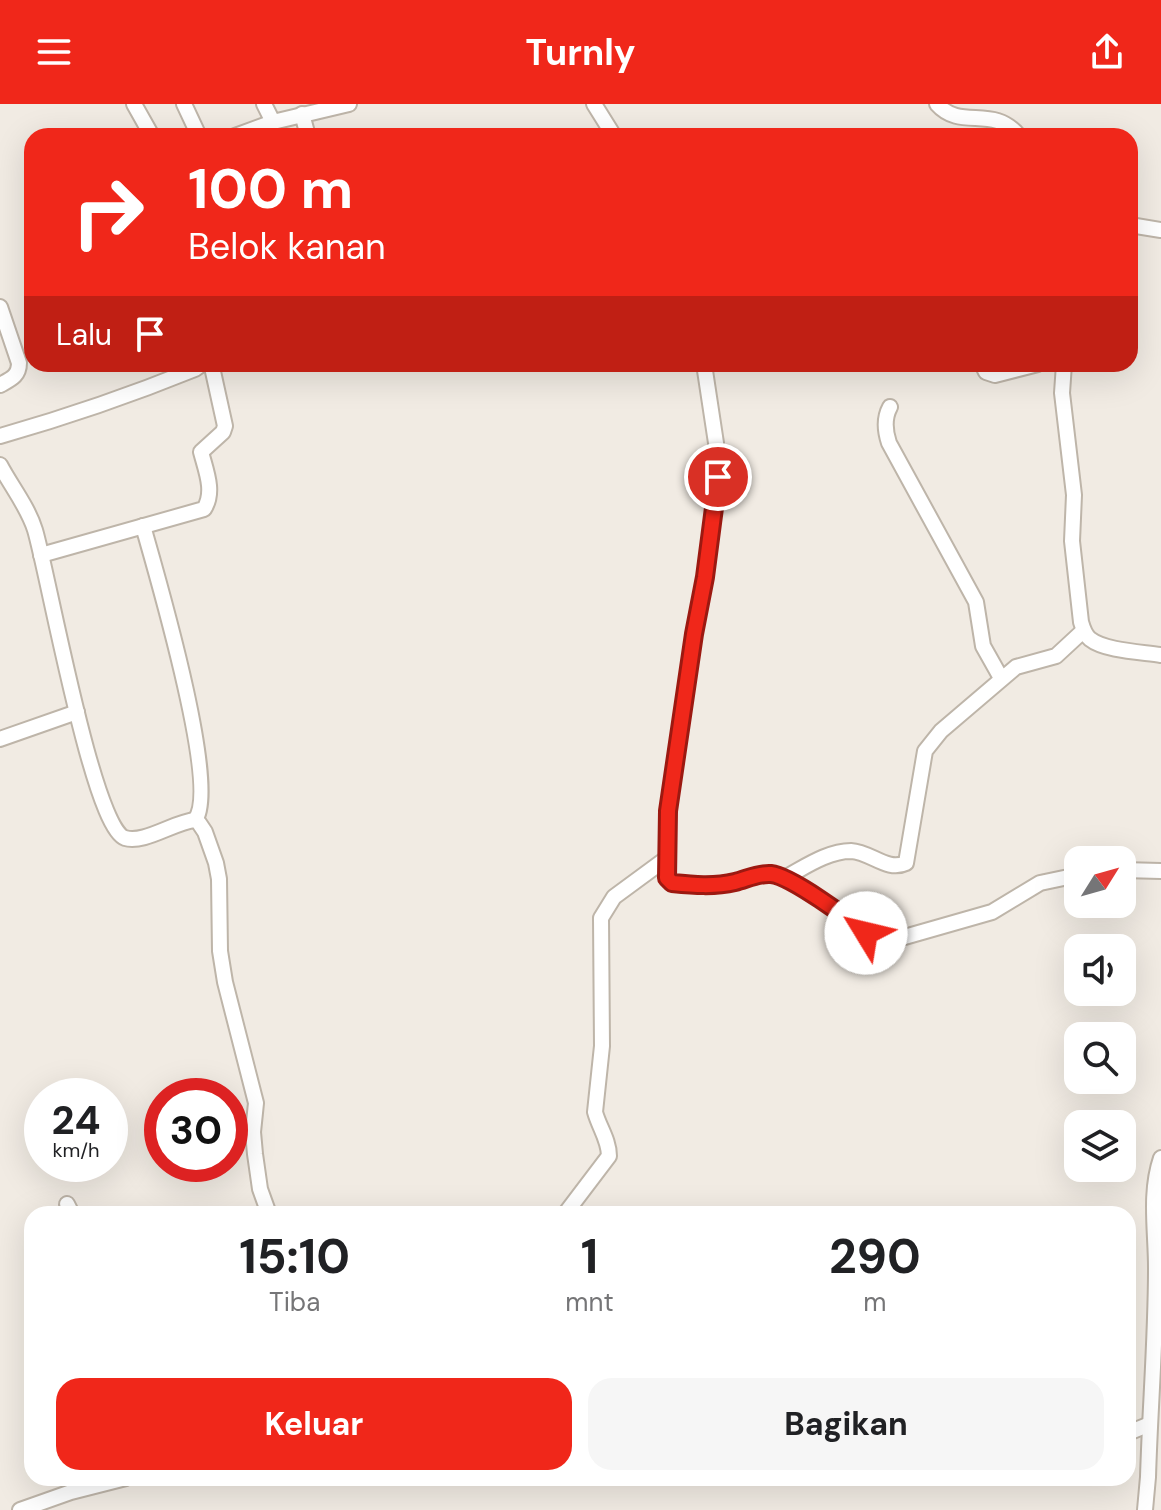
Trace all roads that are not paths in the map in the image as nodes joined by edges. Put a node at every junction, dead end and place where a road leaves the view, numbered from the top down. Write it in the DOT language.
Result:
graph roads {
  1 [pos="134,104"];
  2 [pos="184,104"];
  3 [pos="264,104"];
  4 [pos="345,104"];
  5 [pos="594,104"];
  6 [pos="937,104"];
  7 [pos="302,114"];
  8 [pos="273,122"];
  9 [pos="148,128"];
  10 [pos="195,128"];
  11 [pos="257,128"];
  12 [pos="306,128"];
  13 [pos="609,128"];
  14 [pos="1010,128"];
  15 [pos="1138,226"];
  16 [pos="1161,230"];
  17 [pos="0,307"];
  18 [pos="193,372"];
  19 [pos="211,372"];
  20 [pos="705,372"];
  21 [pos="986,372"];
  22 [pos="1007,372"];
  23 [pos="1064,372"];
  24 [pos="0,385"];
  25 [pos="890,407"];
  26 [pos="0,436"];
  27 [pos="0,465"];
  28 [pos="143,526"];
  29 [pos="41,555"];
  30 [pos="1083,631"];
  31 [pos="1161,655"];
  32 [pos="1001,678"];
  33 [pos="77,712"];
  34 [pos="0,739"];
  35 [pos="195,820"];
  36 [pos="667,858"];
  37 [pos="1136,870"];
  38 [pos="1161,871"];
  39 [pos="786,877"];
  40 [pos="1064,878"];
  41 [pos="1161,1158"];
  42 [pos="266,1206"];
  43 [pos="571,1206"];
  44 [pos="1150,1424"];
  45 [pos="1136,1430"];
  46 [pos="95,1486"];
  47 [pos="20,1510"];
  48 [pos="1145,1510"];
  1 -- 9 [label="street"];
  2 -- 10 [label="street"];
  3 -- 8 [label="street"];
  4 -- 7 [label="street"];
  5 -- 13 [label="street"];
  6 -- 14 [label="street"];
  7 -- 8 [label="street"];
  7 -- 12 [label="street"];
  8 -- 11 [label="street"];
  15 -- 16 [label="street"];
  17 -- 24 [label="street"];
  18 -- 26 [label="street"];
  19 -- 28 [label="street"];
  20 -- 36 [label="street"];
  21 -- 22 [label="street"];
  23 -- 30 [label="street"];
  25 -- 32 [label="street"];
  27 -- 29 [label="street"];
  28 -- 29 [label="street"];
  28 -- 35 [label="street"];
  29 -- 33 [label="street"];
  30 -- 31 [label="street"];
  30 -- 32 [label="street"];
  32 -- 39 [label="street"];
  33 -- 34 [label="street"];
  33 -- 35 [label="street"];
  35 -- 42 [label="street"];
  36 -- 39 [label="street"];
  36 -- 43 [label="street"];
  37 -- 38 [label="street"];
  39 -- 40 [label="street"];
  41 -- 44 [label="street"];
  44 -- 45 [label="street"];
  44 -- 48 [label="street"];
  46 -- 47 [label="street"];
}
